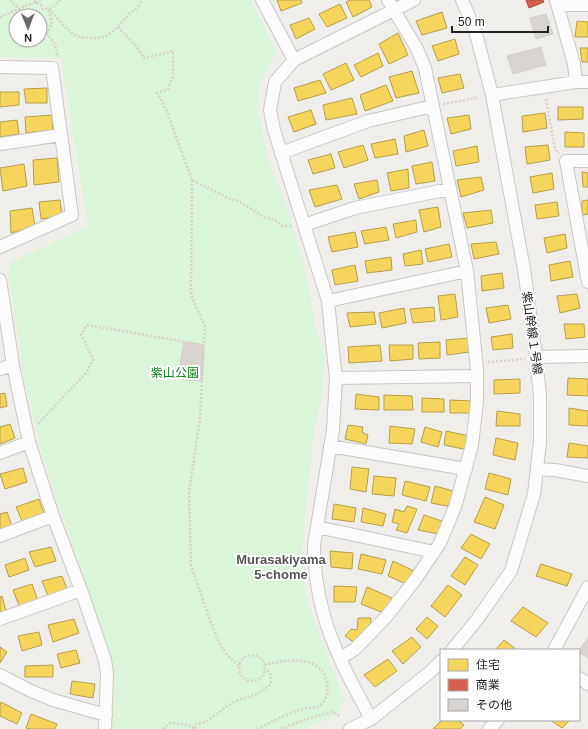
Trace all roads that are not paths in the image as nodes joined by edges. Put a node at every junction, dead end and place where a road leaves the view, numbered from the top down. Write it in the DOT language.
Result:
graph roads {
  1 [pos="262,0"];
  2 [pos="414,0"];
  3 [pos="462,0"];
  4 [pos="557,3"];
  5 [pos="391,5"];
  6 [pos="588,5"];
  7 [pos="294,60"];
  8 [pos="0,67"];
  9 [pos="582,82"];
  10 [pos="492,95"];
  11 [pos="433,106"];
  12 [pos="61,135"];
  13 [pos="0,144"];
  14 [pos="281,153"];
  15 [pos="588,161"];
  16 [pos="450,189"];
  17 [pos="298,225"];
  18 [pos="583,227"];
  19 [pos="0,247"];
  20 [pos="467,271"];
  21 [pos="588,282"];
  22 [pos="0,286"];
  23 [pos="328,301"];
  24 [pos="588,356"];
  25 [pos="531,358"];
  26 [pos="12,365"];
  27 [pos="0,369"];
  28 [pos="476,376"];
  29 [pos="336,378"];
  30 [pos="29,442"];
  31 [pos="330,446"];
  32 [pos="0,453"];
  33 [pos="466,469"];
  34 [pos="537,469"];
  35 [pos="588,476"];
  36 [pos="53,516"];
  37 [pos="317,527"];
  38 [pos="0,536"];
  39 [pos="434,552"];
  40 [pos="588,586"];
  41 [pos="81,590"];
  42 [pos="0,619"];
  43 [pos="453,649"];
  44 [pos="555,649"];
  45 [pos="341,658"];
  46 [pos="440,662"];
  47 [pos="0,675"];
  48 [pos="106,715"];
  49 [pos="371,720"];
  50 [pos="497,721"];
  51 [pos="105,729"];
  52 [pos="350,729"];
  53 [pos="489,729"];
  1 -- 7 [label="street"];
  2 -- 5 [label="street"];
  3 -- 10 [label="street, 紫山幹線１号線"];
  4 -- 6 [label="street"];
  4 -- 9 [label="street"];
  5 -- 7 [label="street"];
  5 -- 11 [label="street"];
  7 -- 14 [label="street"];
  8 -- 12 [label="street"];
  9 -- 10 [label="street"];
  10 -- 25 [label="street, 紫山幹線１号線"];
  11 -- 14 [label="street"];
  11 -- 16 [label="street"];
  12 -- 13 [label="street"];
  12 -- 19 [label="street"];
  14 -- 17 [label="street"];
  15 -- 18 [label="street"];
  16 -- 17 [label="street"];
  16 -- 20 [label="street"];
  17 -- 23 [label="street"];
  18 -- 21 [label="street"];
  20 -- 23 [label="street"];
  20 -- 28 [label="street"];
  22 -- 26 [label="street"];
  23 -- 29 [label="street"];
  24 -- 25 [label="street"];
  25 -- 34 [label="street, 紫山幹線１号線"];
  26 -- 27 [label="street"];
  26 -- 30 [label="street"];
  28 -- 29 [label="street"];
  28 -- 33 [label="street"];
  29 -- 31 [label="street"];
  30 -- 32 [label="street"];
  30 -- 36 [label="street"];
  31 -- 33 [label="street"];
  31 -- 37 [label="street"];
  33 -- 39 [label="street"];
  34 -- 35 [label="street"];
  34 -- 43 [label="street, 紫山幹線１号線"];
  36 -- 38 [label="street"];
  36 -- 41 [label="street"];
  37 -- 39 [label="street"];
  37 -- 45 [label="street"];
  39 -- 45 [label="street"];
  40 -- 44 [label="street"];
  41 -- 42 [label="street"];
  41 -- 48 [label="street"];
  45 -- 49 [label="street"];
  46 -- 49 [label="street"];
  47 -- 48 [label="street"];
  48 -- 51 [label="street"];
  49 -- 52 [label="street"];
  50 -- 53 [label="street"];
}
